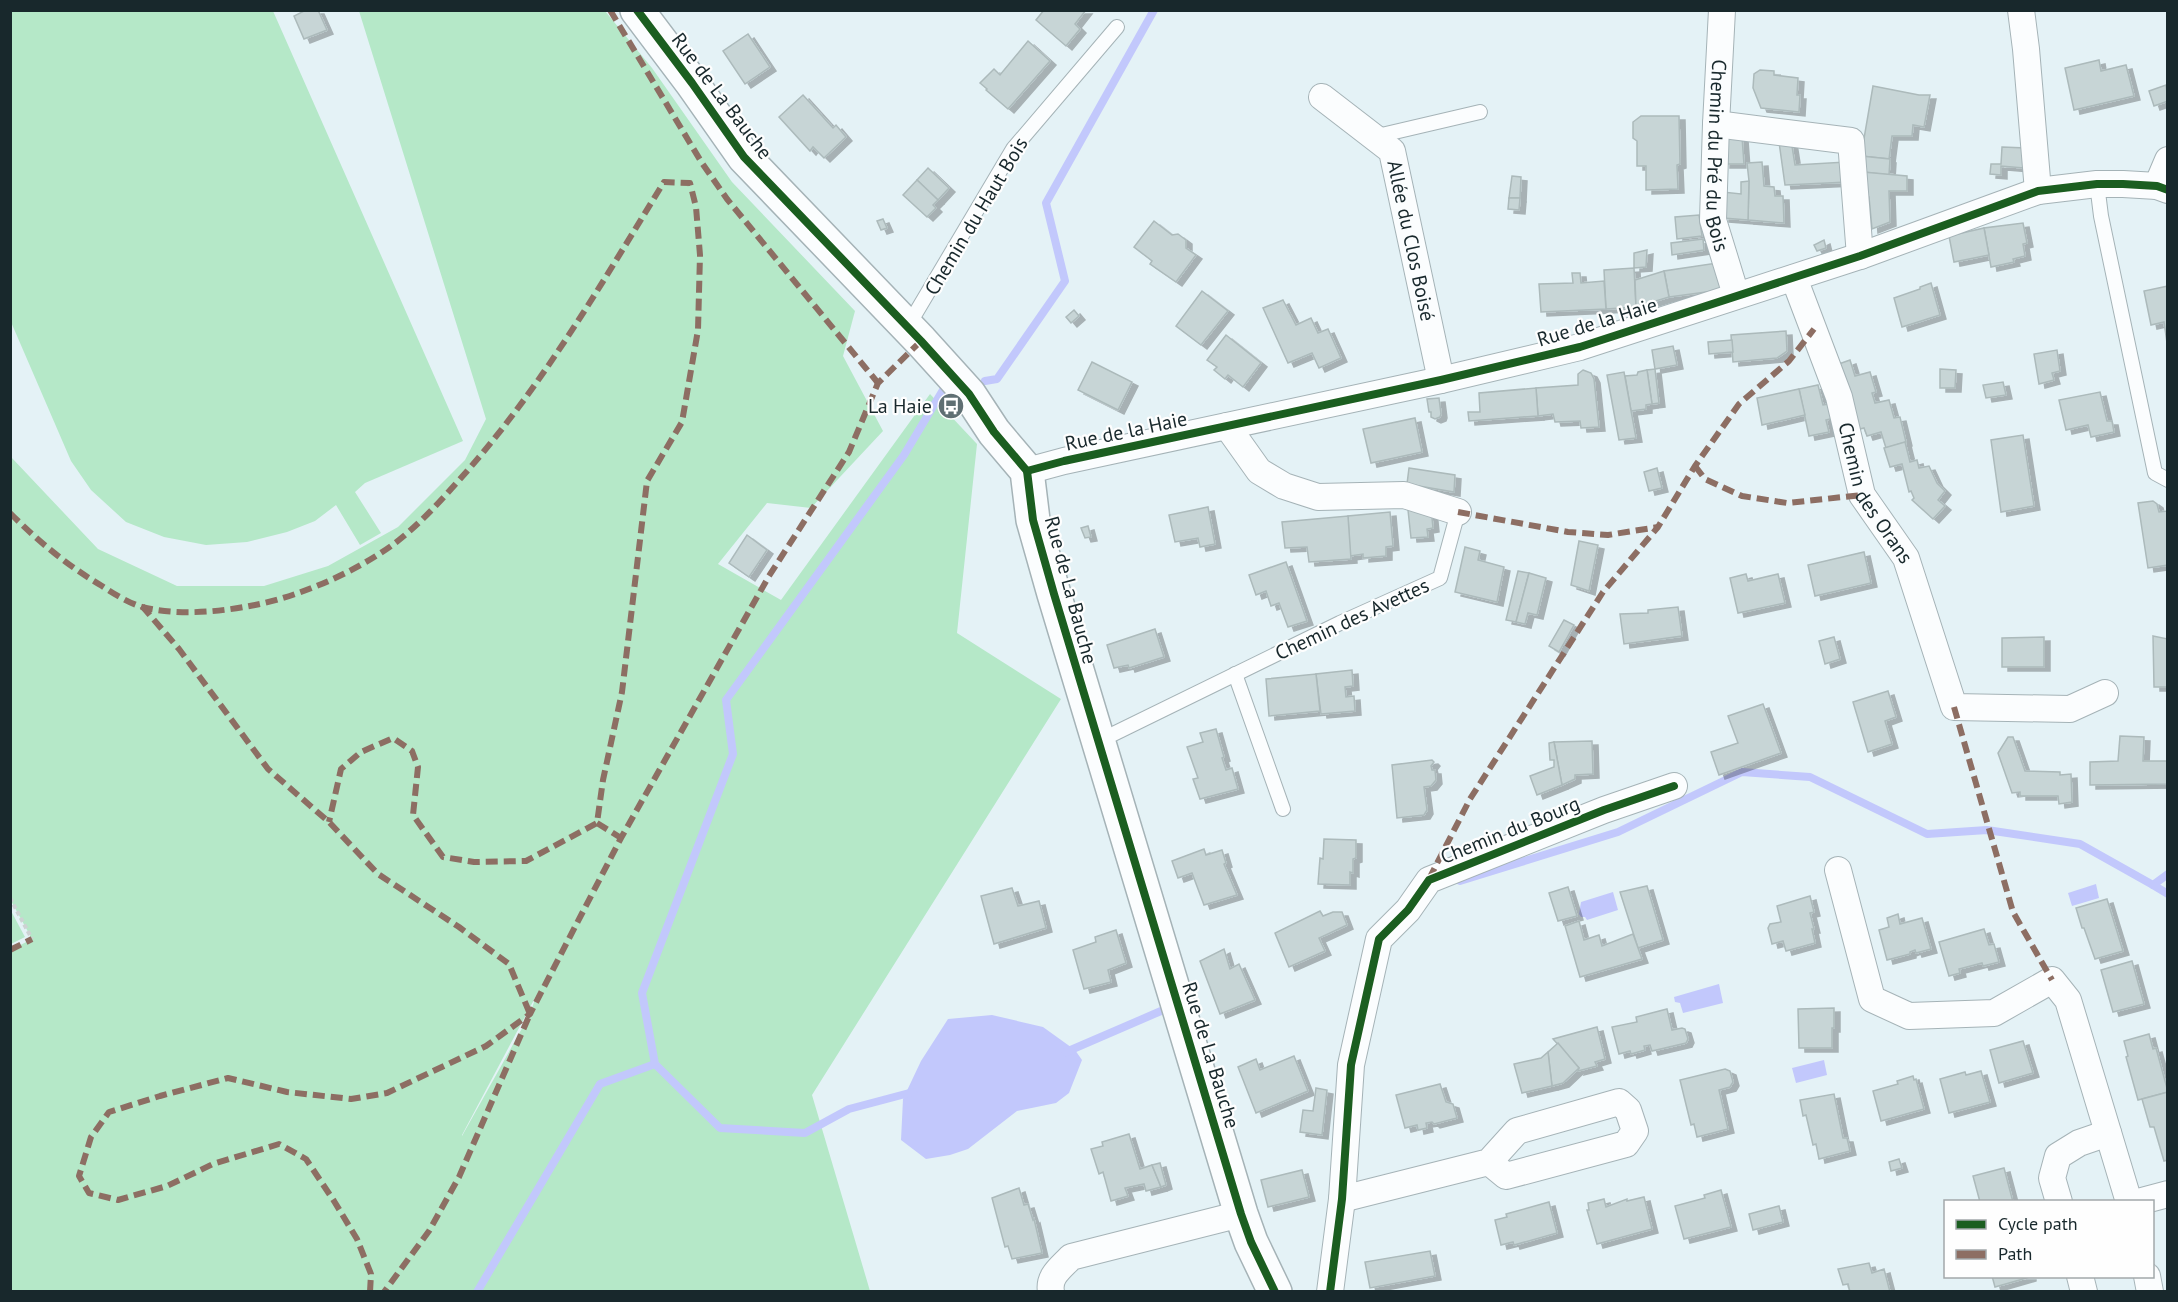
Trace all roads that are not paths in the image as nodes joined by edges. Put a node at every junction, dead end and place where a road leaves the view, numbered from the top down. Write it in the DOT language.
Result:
graph roads {
  1 [pos="637,10"];
  2 [pos="1722,10"];
  3 [pos="2021,10"];
  4 [pos="1117,27"];
  5 [pos="1322,98"];
  6 [pos="1480,112"];
  7 [pos="1716,124"];
  8 [pos="1373,137"];
  9 [pos="2168,160"];
  10 [pos="2097,184"];
  11 [pos="2162,188"];
  12 [pos="2038,191"];
  13 [pos="1860,256"];
  14 [pos="1794,278"];
  15 [pos="1736,296"];
  16 [pos="908,327"];
  17 [pos="1441,380"];
  18 [pos="1227,426"];
  19 [pos="1027,471"];
  20 [pos="2168,480"];
  21 [pos="1458,512"];
  22 [pos="1235,674"];
  23 [pos="2104,693"];
  24 [pos="1097,742"];
  25 [pos="1674,786"];
  26 [pos="1283,809"];
  27 [pos="1838,870"];
  28 [pos="2108,1133"];
  29 [pos="1489,1162"];
  30 [pos="2168,1194"];
  31 [pos="1342,1199"];
  32 [pos="2058,1200"];
  33 [pos="2128,1200"];
  34 [pos="2146,1200"];
  35 [pos="1241,1214"];
  36 [pos="1052,1292"];
  37 [pos="1275,1292"];
  38 [pos="1330,1292"];
  1 -- 16 [label="street, Rue de La Bauche"];
  2 -- 7 [label="street, Chemin du Pré du Bois"];
  3 -- 12 [label="street"];
  4 -- 16 [label="lane, Chemin du Haut Bois"];
  5 -- 8 [label="street, Allée du Clos Boisé"];
  6 -- 8 [label="lane"];
  7 -- 13 [label="street"];
  7 -- 15 [label="street, Chemin du Pré du Bois"];
  8 -- 17 [label="street, Allée du Clos Boisé"];
  9 -- 11 [label="street"];
  10 -- 11 [label="street, Rue de la Haie"];
  10 -- 12 [label="street, Rue de la Haie"];
  10 -- 20 [label="lane"];
  12 -- 13 [label="street, Rue de la Haie"];
  13 -- 14 [label="street, Rue de la Haie"];
  14 -- 15 [label="street, Rue de la Haie"];
  14 -- 23 [label="street, Chemin des Orans"];
  15 -- 17 [label="street, Rue de la Haie"];
  16 -- 19 [label="street, Rue de La Bauche"];
  17 -- 18 [label="street, Rue de la Haie"];
  18 -- 19 [label="street, Rue de la Haie"];
  18 -- 21 [label="street"];
  19 -- 24 [label="street, Rue de La Bauche"];
  21 -- 22 [label="lane, Chemin des Avettes"];
  22 -- 24 [label="lane, Chemin des Avettes"];
  22 -- 26 [label="lane"];
  24 -- 35 [label="street, Rue de La Bauche"];
  25 -- 31 [label="street, Chemin du Bourg"];
  27 -- 28 [label="street"];
  28 -- 32 [label="street"];
  28 -- 33 [label="street"];
  29 -- 29 [label="street"];
  29 -- 31 [label="street"];
  30 -- 34 [label="street"];
  31 -- 38 [label="street, Chemin du Bourg"];
  35 -- 36 [label="street"];
  35 -- 37 [label="street, Rue de La Bauche"];
}
